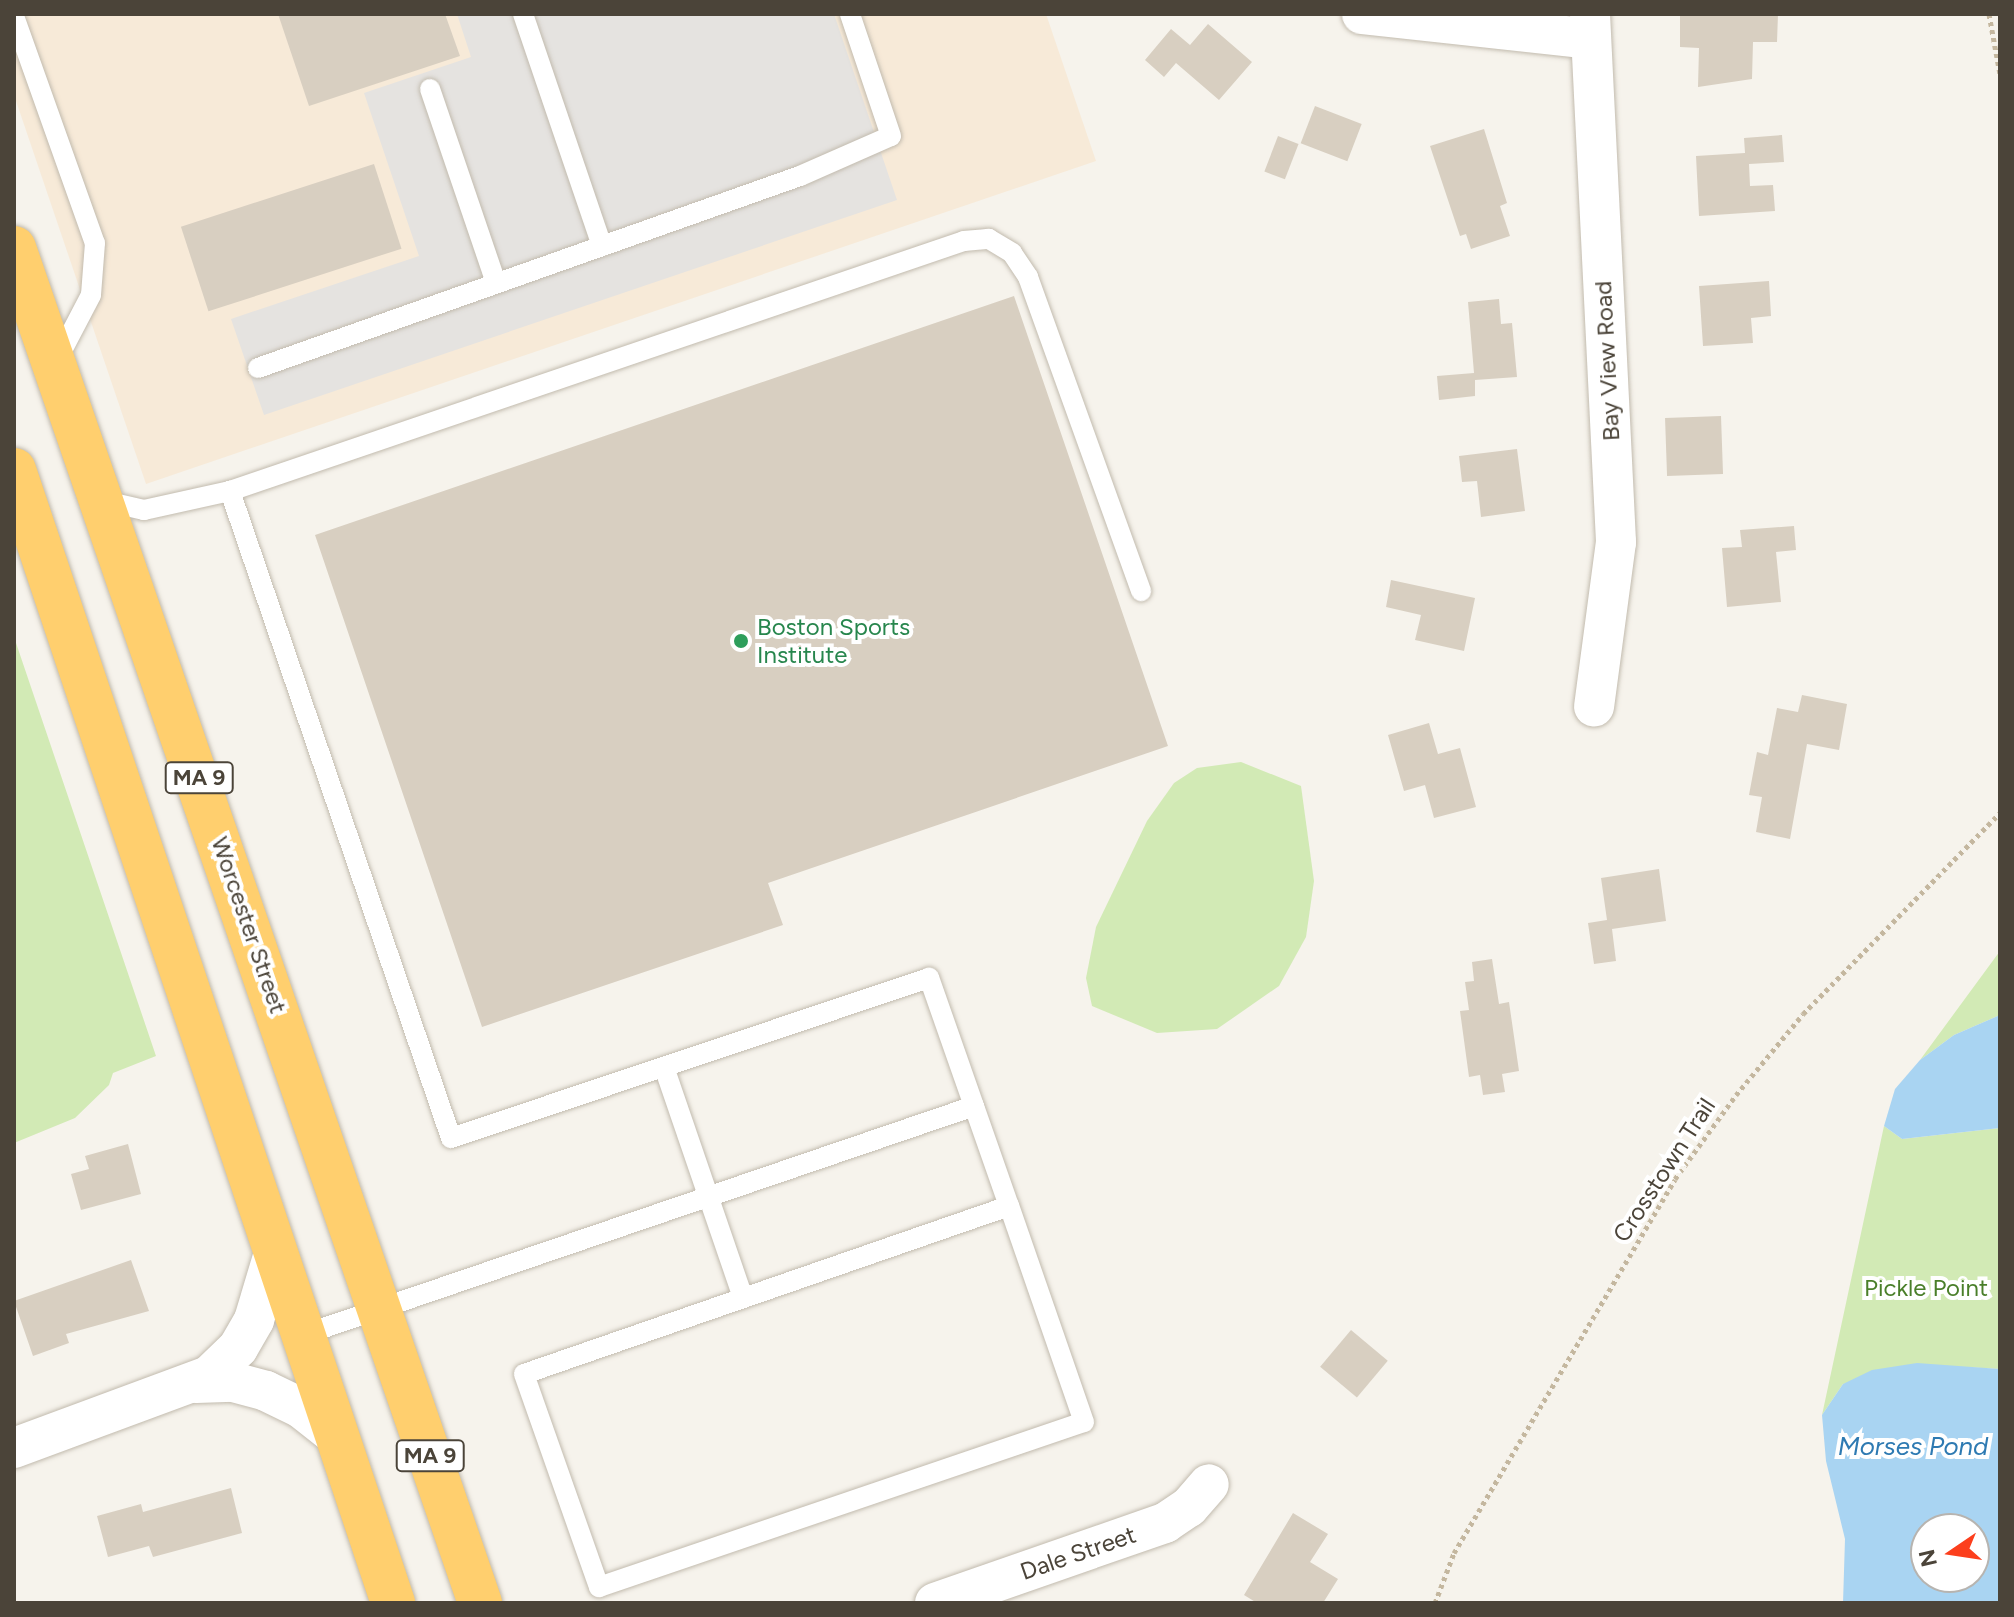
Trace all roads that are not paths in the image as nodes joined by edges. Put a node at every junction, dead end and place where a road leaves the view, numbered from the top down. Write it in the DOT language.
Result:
graph roads {
  1 [pos="523,14"];
  2 [pos="850,14"];
  3 [pos="1362,14"];
  4 [pos="14,16"];
  5 [pos="1591,26"];
  6 [pos="430,89"];
  7 [pos="602,246"];
  8 [pos="14,248"];
  9 [pos="496,283"];
  10 [pos="56,362"];
  11 [pos="258,368"];
  12 [pos="14,470"];
  13 [pos="230,491"];
  14 [pos="105,501"];
  15 [pos="1141,591"];
  16 [pos="1594,707"];
  17 [pos="664,1067"];
  18 [pos="974,1106"];
  19 [pos="709,1197"];
  20 [pos="1009,1206"];
  21 [pos="275,1250"];
  22 [pos="743,1298"];
  23 [pos="380,1309"];
  24 [pos="303,1335"];
  25 [pos="196,1383"];
  26 [pos="339,1438"];
  27 [pos="14,1448"];
  28 [pos="1209,1484"];
  29 [pos="393,1603"];
  30 [pos="480,1603"];
  31 [pos="935,1603"];
  1 -- 7 [label="lane"];
  2 -- 7 [label="lane"];
  3 -- 5 [label="street"];
  4 -- 10 [label="lane"];
  5 -- 16 [label="street, Bay View Road"];
  6 -- 9 [label="lane"];
  7 -- 9 [label="lane"];
  8 -- 10 [label="highway, Worcester Street / MA 9"];
  9 -- 11 [label="lane"];
  10 -- 14 [label="highway, Worcester Street / MA 9"];
  12 -- 21 [label="highway"];
  13 -- 14 [label="lane"];
  13 -- 15 [label="lane"];
  13 -- 17 [label="lane"];
  14 -- 23 [label="highway, Worcester Street / MA 9"];
  17 -- 18 [label="lane"];
  17 -- 19 [label="lane"];
  18 -- 19 [label="lane"];
  18 -- 20 [label="lane"];
  19 -- 22 [label="lane"];
  19 -- 23 [label="lane"];
  20 -- 22 [label="lane"];
  20 -- 22 [label="lane"];
  21 -- 24 [label="highway"];
  21 -- 25 [label="street"];
  23 -- 24 [label="lane"];
  23 -- 30 [label="highway, Worcester Street / MA 9"];
  24 -- 26 [label="highway"];
  25 -- 26 [label="street"];
  25 -- 27 [label="street"];
  26 -- 29 [label="highway"];
  28 -- 31 [label="street, Dale Street"];
}
